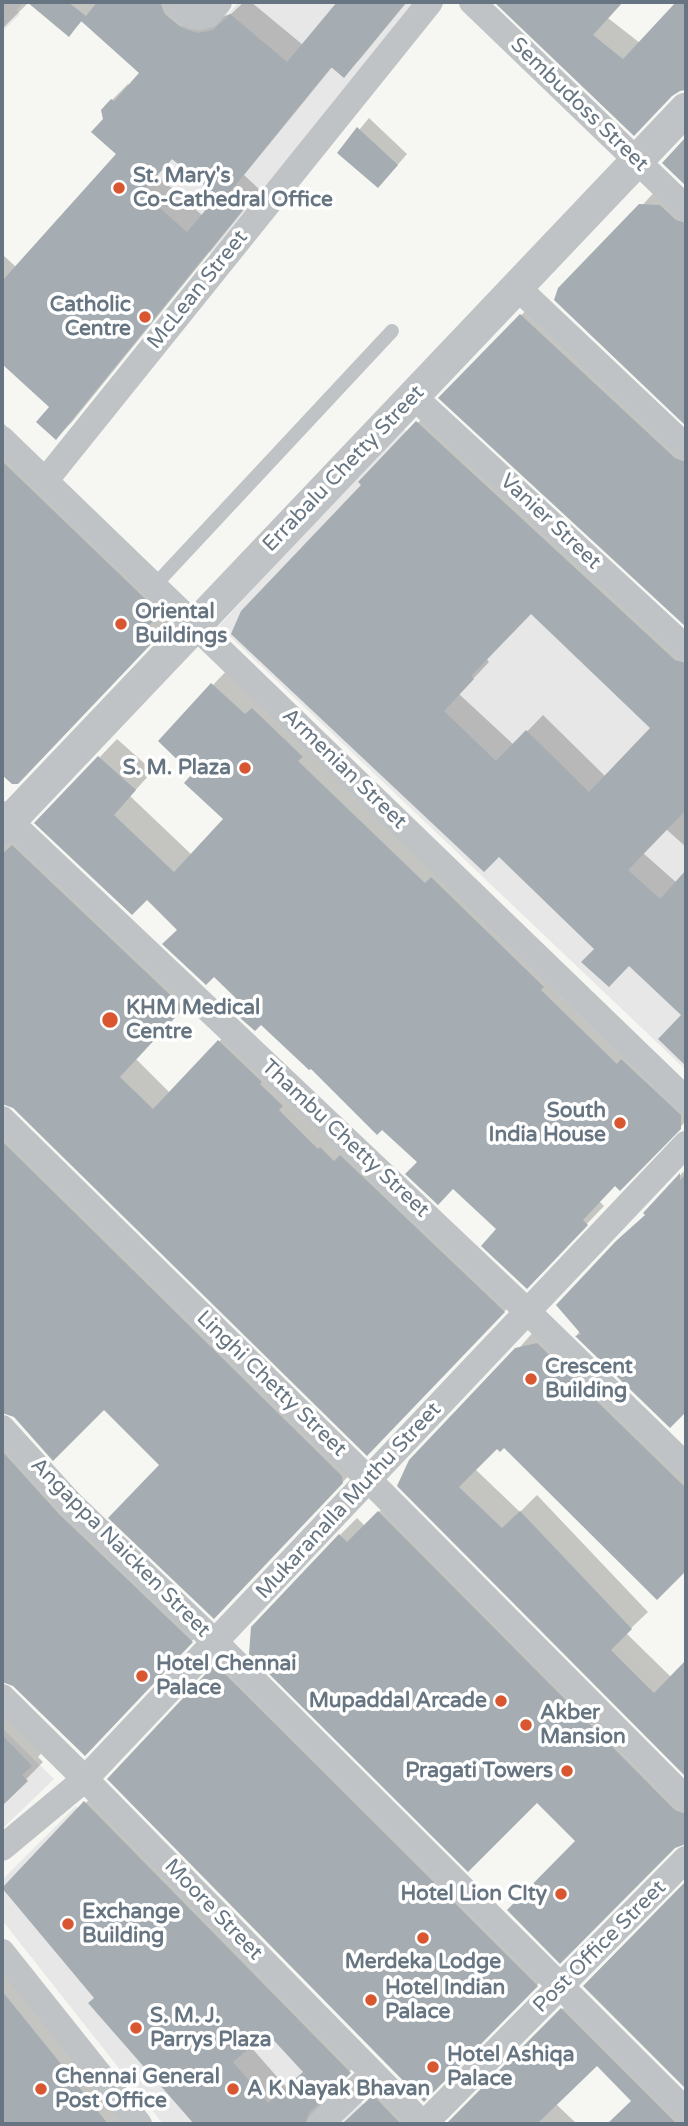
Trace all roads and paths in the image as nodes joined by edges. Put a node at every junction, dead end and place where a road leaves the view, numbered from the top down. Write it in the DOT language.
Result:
graph roads {
  1 [pos="175,2"];
  2 [pos="219,2"];
  3 [pos="430,2"];
  4 [pos="472,2"];
  5 [pos="686,109"];
  6 [pos="638,162"];
  7 [pos="686,208"];
  8 [pos="518,288"];
  9 [pos="393,331"];
  10 [pos="413,396"];
  11 [pos="2,439"];
  12 [pos="686,447"];
  13 [pos="45,481"];
  14 [pos="154,586"];
  15 [pos="195,625"];
  16 [pos="686,648"];
  17 [pos="4,821"];
  18 [pos="686,1100"];
  19 [pos="2,1119"];
  20 [pos="686,1144"];
  21 [pos="528,1312"];
  22 [pos="2,1428"];
  23 [pos="684,1461"];
  24 [pos="369,1480"];
  25 [pos="215,1642"];
  26 [pos="2,1697"];
  27 [pos="85,1779"];
  28 [pos="686,1799"];
  29 [pos="2,1848"];
  30 [pos="686,1859"];
  31 [pos="2,1952"];
  32 [pos="562,1985"];
  33 [pos="373,2073"];
  34 [pos="686,2111"];
  35 [pos="139,2124"];
  36 [pos="320,2124"];
  37 [pos="424,2124"];
  1 -- 2 [label="street"];
  3 -- 13 [label="street, McLean Street"];
  4 -- 6 [label="street, Sembudoss Street"];
  5 -- 6 [label="street, Errabalu Chetty Street"];
  6 -- 7 [label="street, Sembudoss Street"];
  6 -- 8 [label="street, Errabalu Chetty Street"];
  8 -- 10 [label="street, Errabalu Chetty Street"];
  8 -- 12 [label="street"];
  9 -- 14 [label="lane"];
  10 -- 15 [label="street, Errabalu Chetty Street"];
  10 -- 16 [label="street, Vanier Street"];
  11 -- 13 [label="street, Armenian Street"];
  13 -- 14 [label="street, Armenian Street"];
  14 -- 15 [label="street, Armenian Street"];
  15 -- 17 [label="street, Errabalu Chetty Street"];
  15 -- 18 [label="street, Armenian Street"];
  17 -- 21 [label="street, Thambu Chetty Street"];
  19 -- 24 [label="street, Linghi Chetty Street"];
  20 -- 21 [label="street, Mukaranalla Muthu Street"];
  21 -- 23 [label="street, Thambu Chetty Street"];
  21 -- 24 [label="street, Mukaranalla Muthu Street"];
  22 -- 25 [label="street, Angappa Naicken Street"];
  24 -- 25 [label="street, Mukaranalla Muthu Street"];
  24 -- 28 [label="street, Linghi Chetty Street"];
  25 -- 27 [label="street, Mukaranalla Muthu Street"];
  25 -- 32 [label="street, Angappa Naicken Street"];
  26 -- 27 [label="street, Moore Street"];
  27 -- 29 [label="street, Mukaranalla Muthu Street"];
  27 -- 33 [label="street, Moore Street"];
  30 -- 32 [label="street, Post Office Street"];
  31 -- 35 [label="street"];
  32 -- 34 [label="street, Angappa Naicken Street"];
  32 -- 37 [label="street, Post Office Street"];
  33 -- 36 [label="street"];
  33 -- 37 [label="street, Moore Street"];
}
